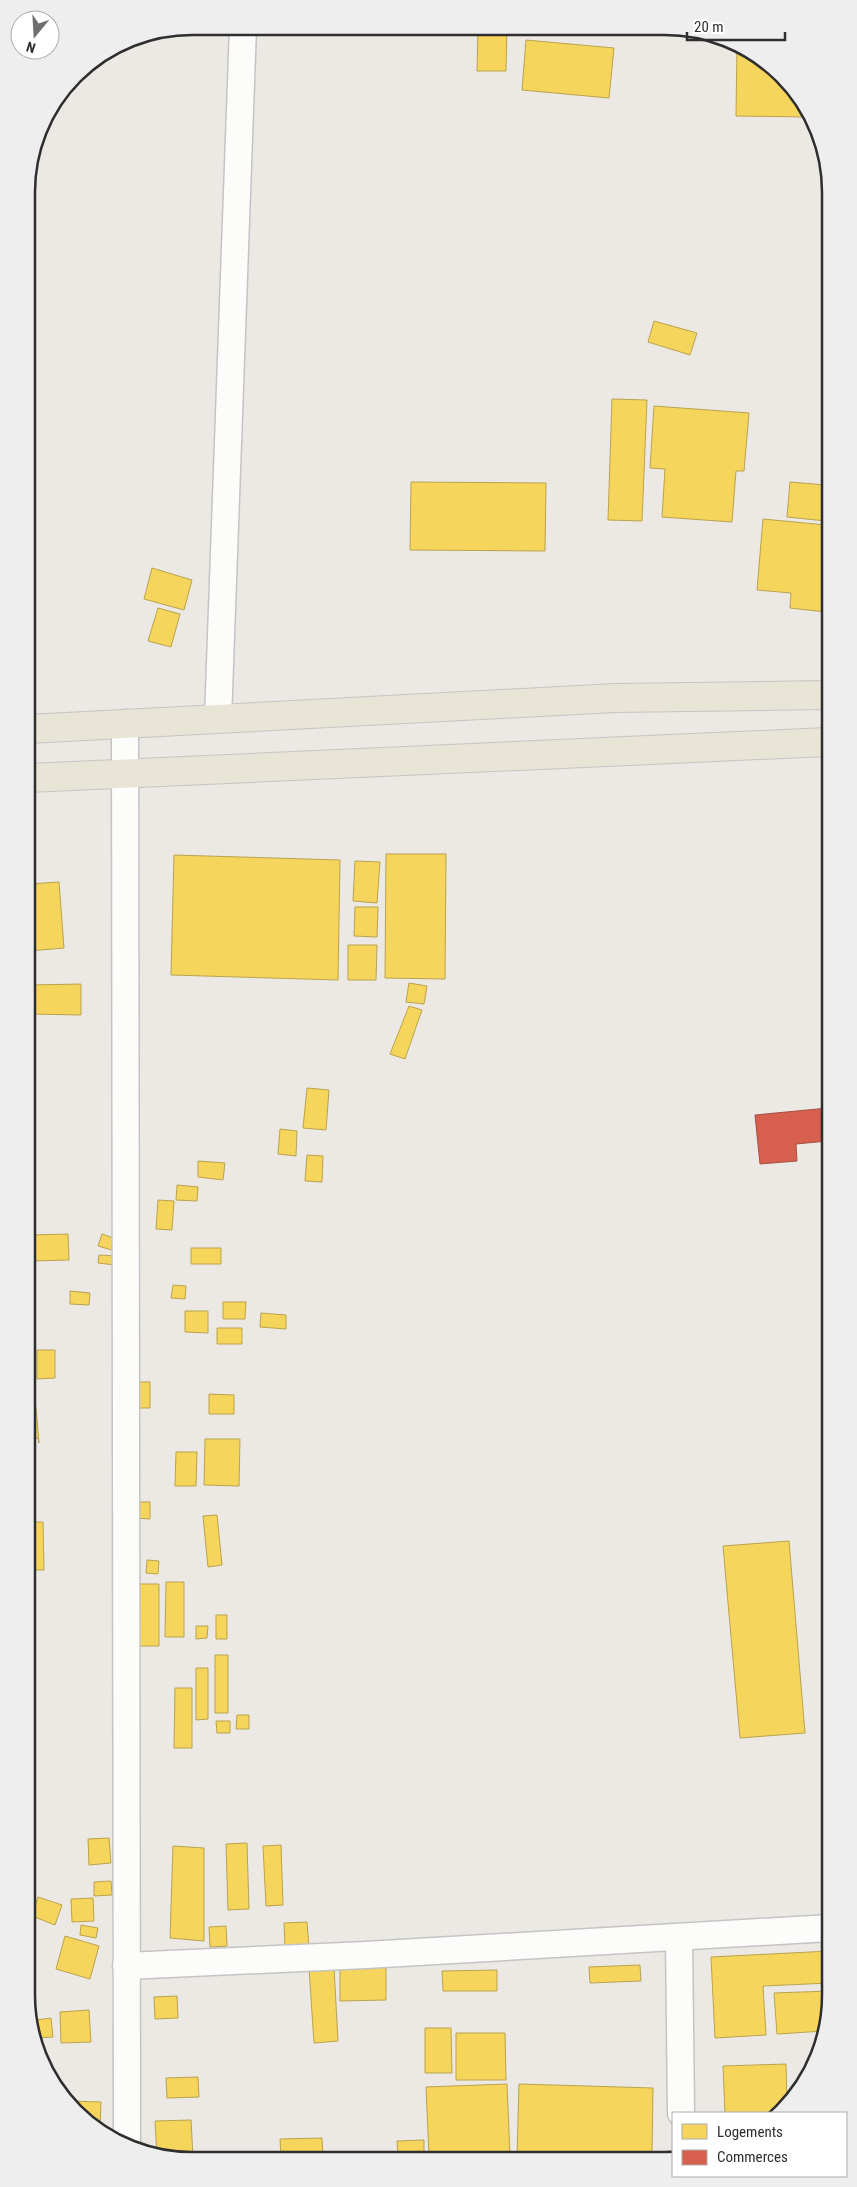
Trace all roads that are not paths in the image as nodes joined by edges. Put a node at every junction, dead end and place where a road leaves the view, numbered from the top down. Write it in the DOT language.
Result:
graph roads {
  1 [pos="243,35"];
  2 [pos="822,695"];
  3 [pos="218,719"];
  4 [pos="125,723"];
  5 [pos="35,729"];
  6 [pos="822,742"];
  7 [pos="126,772"];
  8 [pos="35,778"];
  9 [pos="822,1928"];
  10 [pos="679,1937"];
  11 [pos="126,1966"];
  12 [pos="681,2112"];
  13 [pos="128,2138"];
  1 -- 3 [label="street"];
  2 -- 3 [label="main road"];
  3 -- 4 [label="main road"];
  4 -- 5 [label="main road"];
  4 -- 7 [label="street"];
  6 -- 7 [label="main road"];
  7 -- 8 [label="main road"];
  7 -- 11 [label="street"];
  9 -- 10 [label="street"];
  10 -- 11 [label="street"];
  10 -- 12 [label="street"];
  11 -- 13 [label="street"];
}
